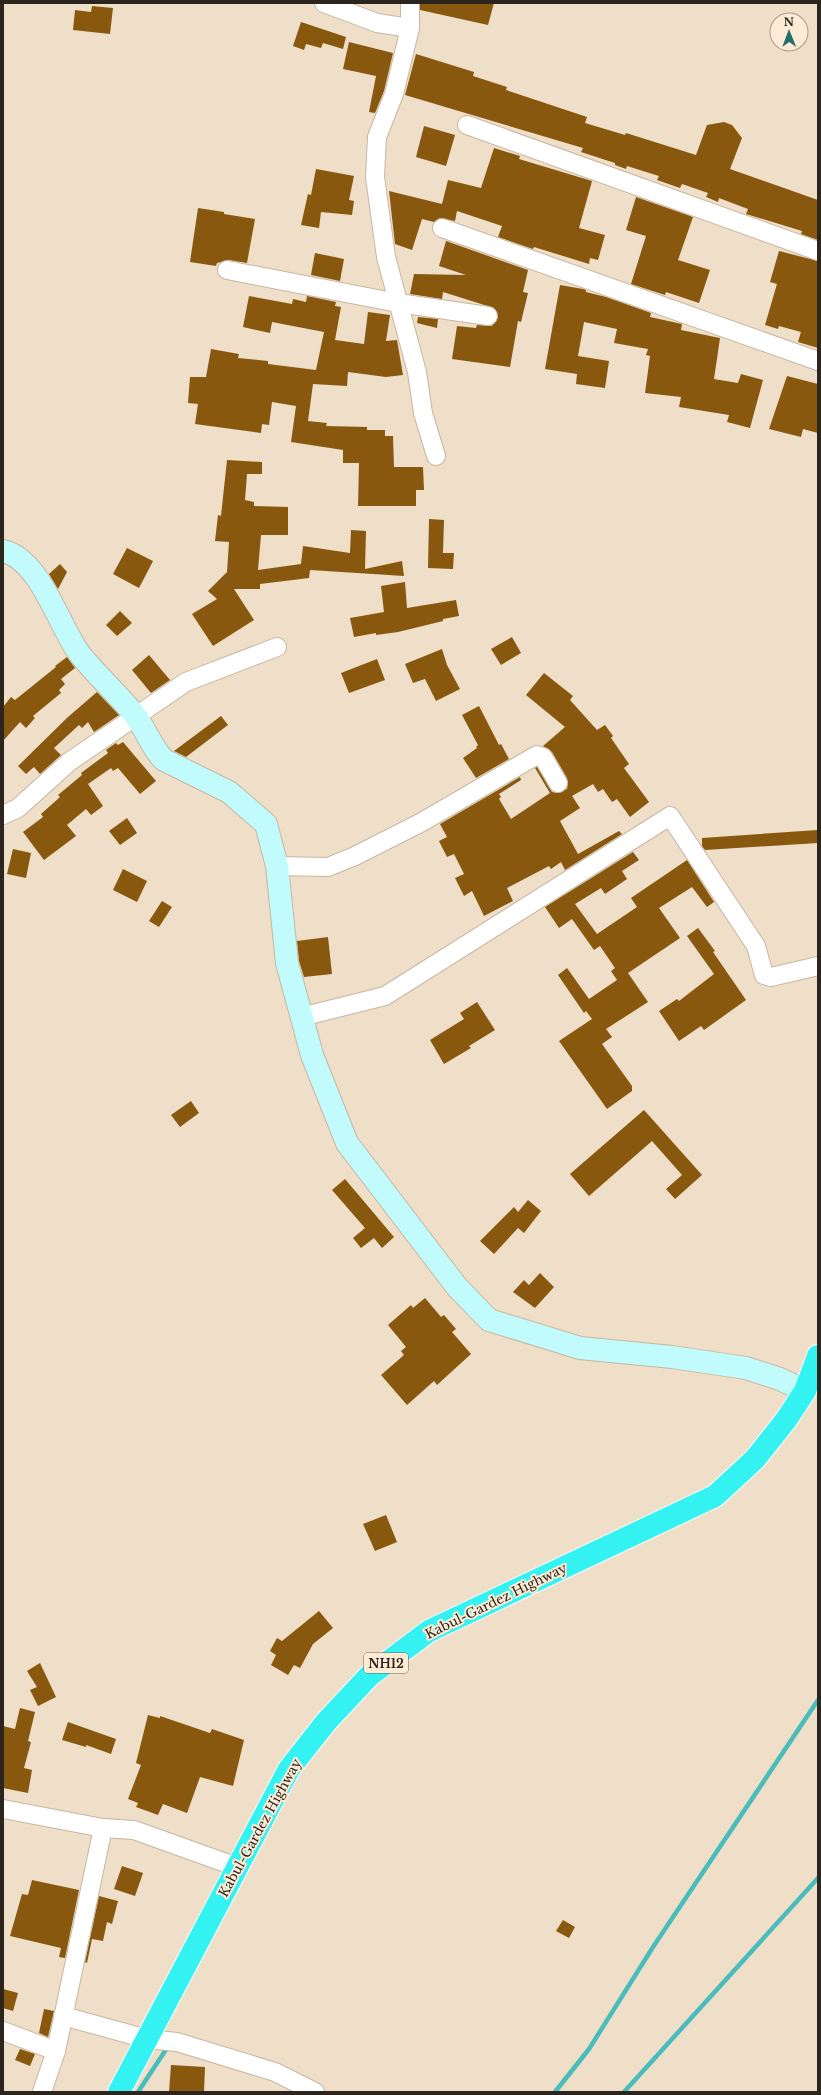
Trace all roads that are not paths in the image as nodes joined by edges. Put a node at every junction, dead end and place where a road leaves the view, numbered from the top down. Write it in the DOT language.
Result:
graph roads {
  1 [pos="324,3"];
  2 [pos="410,3"];
  3 [pos="410,28"];
  4 [pos="467,125"];
  5 [pos="442,228"];
  6 [pos="818,251"];
  7 [pos="227,270"];
  8 [pos="398,303"];
  9 [pos="488,316"];
  10 [pos="818,361"];
  11 [pos="436,456"];
  12 [pos="3,551"];
  13 [pos="277,647"];
  14 [pos="135,716"];
  15 [pos="558,783"];
  16 [pos="3,815"];
  17 [pos="277,866"];
  18 [pos="818,966"];
  19 [pos="301,1017"];
  20 [pos="818,1356"];
  21 [pos="805,1391"];
  22 [pos="3,1809"];
  23 [pos="103,1828"];
  24 [pos="237,1867"];
  25 [pos="63,2016"];
  26 [pos="3,2031"];
  27 [pos="147,2038"];
  28 [pos="56,2051"];
  29 [pos="42,2092"];
  30 [pos="119,2092"];
  31 [pos="314,2092"];
  1 -- 3 [label="street"];
  2 -- 3 [label="street"];
  3 -- 8 [label="street"];
  4 -- 6 [label="street"];
  5 -- 10 [label="street"];
  7 -- 8 [label="street"];
  8 -- 9 [label="street"];
  8 -- 11 [label="street"];
  12 -- 14 [label="street"];
  13 -- 14 [label="street"];
  14 -- 16 [label="street"];
  14 -- 17 [label="street"];
  15 -- 17 [label="street"];
  17 -- 19 [label="street"];
  18 -- 19 [label="street"];
  19 -- 21 [label="street"];
  20 -- 21 [label="highway, Kabul-Gardez Highway / NH12"];
  21 -- 24 [label="highway, Kabul-Gardez Highway / NH12"];
  22 -- 23 [label="street"];
  23 -- 24 [label="street"];
  23 -- 25 [label="street"];
  24 -- 27 [label="highway, Kabul-Gardez Highway / NH12"];
  25 -- 27 [label="street"];
  25 -- 28 [label="street"];
  26 -- 28 [label="street"];
  27 -- 30 [label="highway, Kabul-Gardez Highway / NH12"];
  27 -- 31 [label="street"];
  28 -- 29 [label="street"];
}
